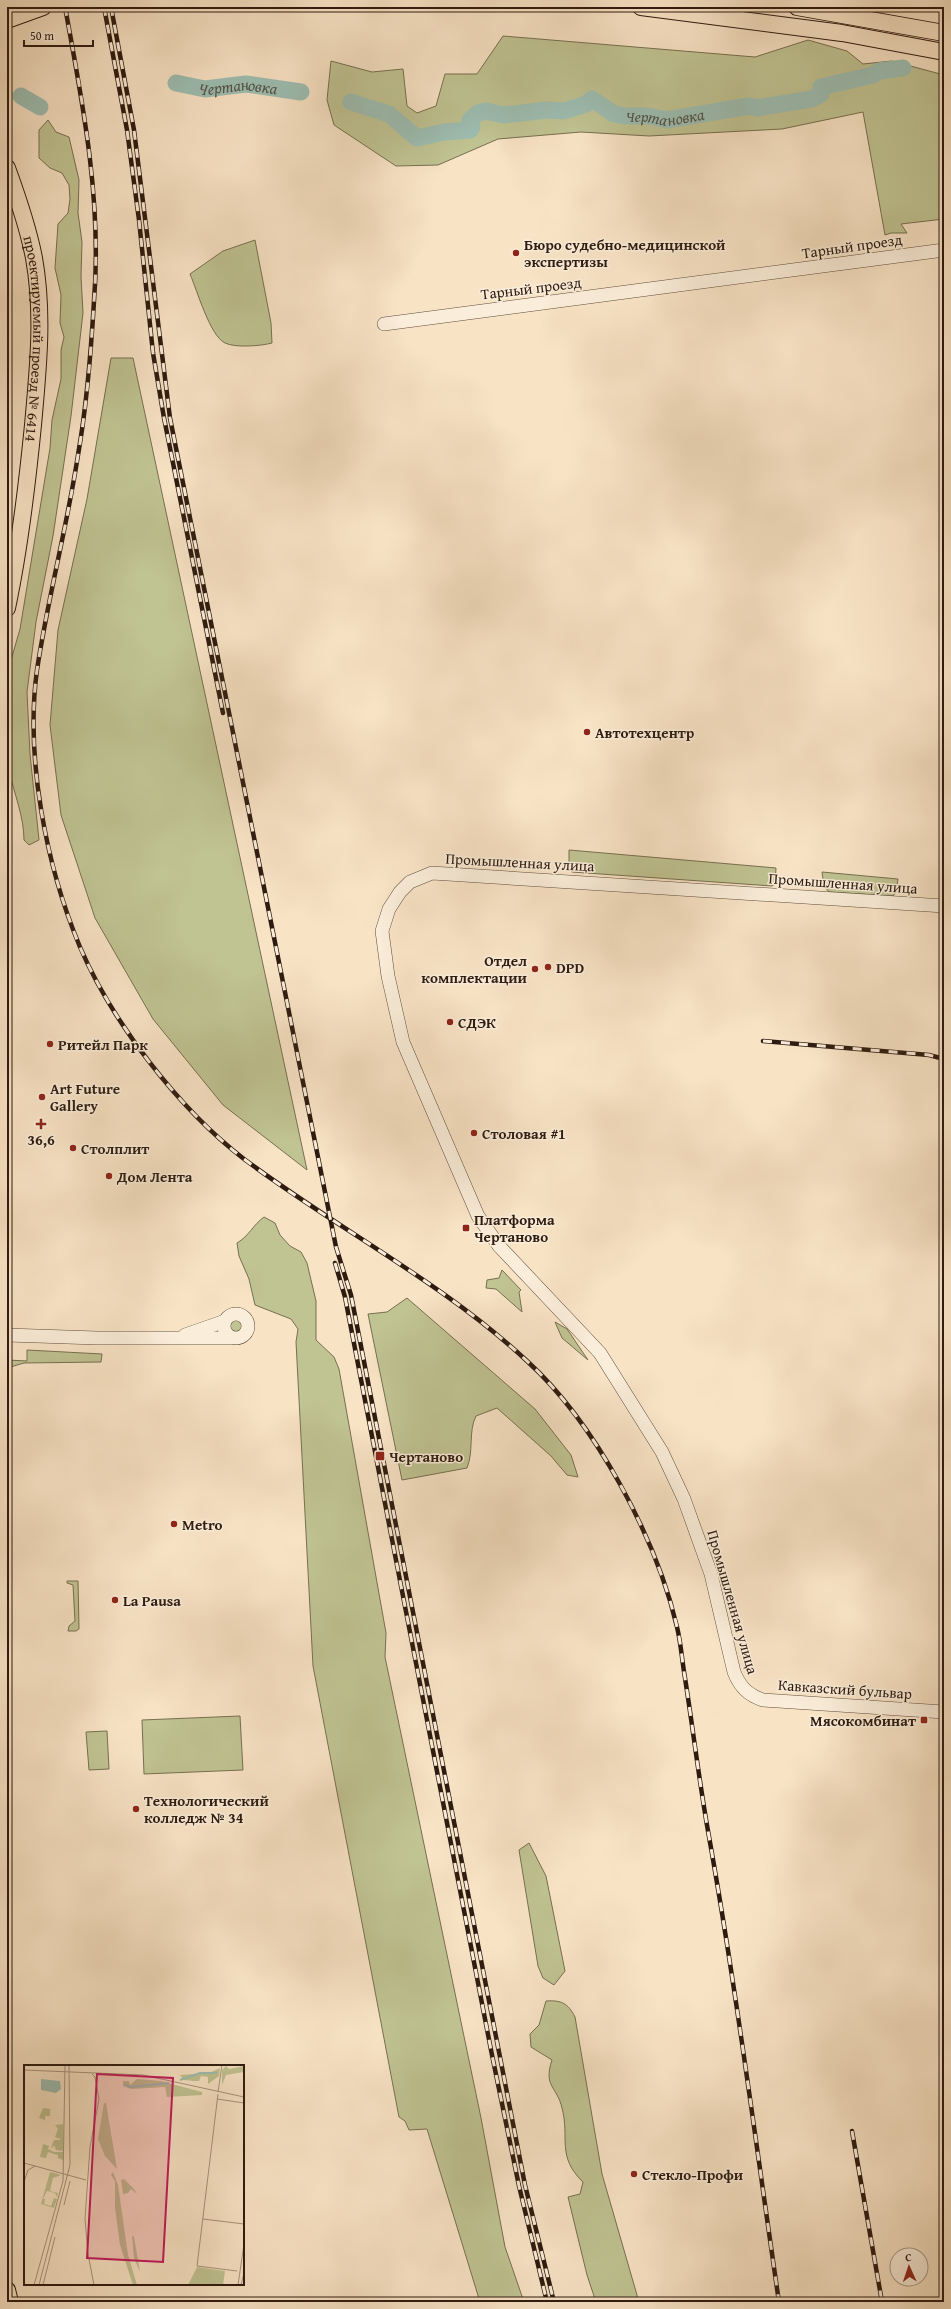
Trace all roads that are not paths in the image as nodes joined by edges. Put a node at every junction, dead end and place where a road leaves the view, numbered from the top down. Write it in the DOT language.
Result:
graph roads {
  1 [pos="43,7"];
  2 [pos="641,7"];
  3 [pos="797,7"];
  4 [pos="7,20"];
  5 [pos="944,33"];
  6 [pos="944,52"];
  7 [pos="7,168"];
  8 [pos="944,250"];
  9 [pos="384,324"];
  10 [pos="7,608"];
  11 [pos="944,906"];
  12 [pos="225,1321"];
  13 [pos="7,1335"];
  14 [pos="232,1338"];
  15 [pos="174,1339"];
  16 [pos="746,1691"];
  17 [pos="944,1712"];
  18 [pos="7,2290"];
  19 [pos="10,2302"];
  1 -- 4 [label="main road"];
  2 -- 6 [label="main road"];
  3 -- 5 [label="main road"];
  7 -- 10 [label="main road, проектируемый проезд № 6414"];
  8 -- 9 [label="street, Тарный проезд"];
  11 -- 16 [label="street, Промышленная улица"];
  12 -- 14 [label="street"];
  12 -- 14 [label="street"];
  12 -- 15 [label="street"];
  13 -- 15 [label="street"];
  14 -- 15 [label="street"];
  16 -- 17 [label="street, Кавказский бульвар"];
  18 -- 19 [label="main road"];
}
